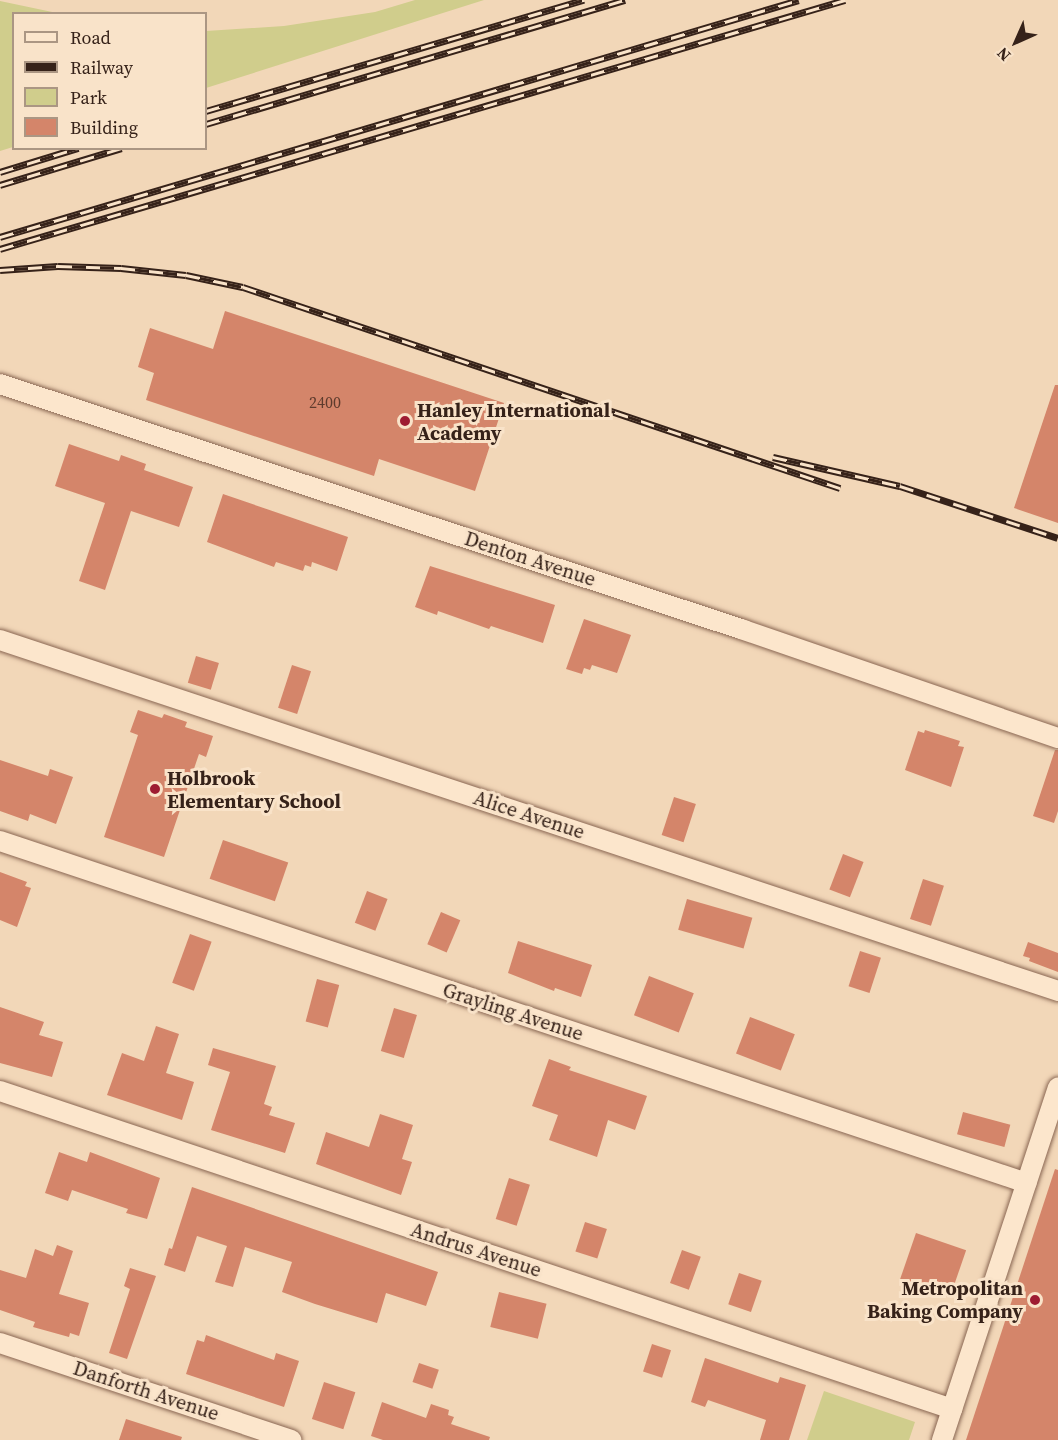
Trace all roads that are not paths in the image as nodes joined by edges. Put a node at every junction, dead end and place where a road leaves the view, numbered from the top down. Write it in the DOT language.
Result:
graph roads {
  1 [pos="0,384"];
  2 [pos="0,640"];
  3 [pos="1058,738"];
  4 [pos="0,841"];
  5 [pos="1058,991"];
  6 [pos="1058,1088"];
  7 [pos="0,1091"];
  8 [pos="1027,1183"];
  9 [pos="0,1343"];
  10 [pos="952,1409"];
  11 [pos="291,1440"];
  12 [pos="942,1440"];
  1 -- 3 [label="street, Denton Avenue"];
  2 -- 5 [label="street, Alice Avenue"];
  4 -- 8 [label="street, Grayling Avenue"];
  6 -- 8 [label="street"];
  7 -- 10 [label="street, Andrus Avenue"];
  8 -- 10 [label="street"];
  9 -- 11 [label="street, Danforth Avenue"];
  10 -- 12 [label="street"];
}
